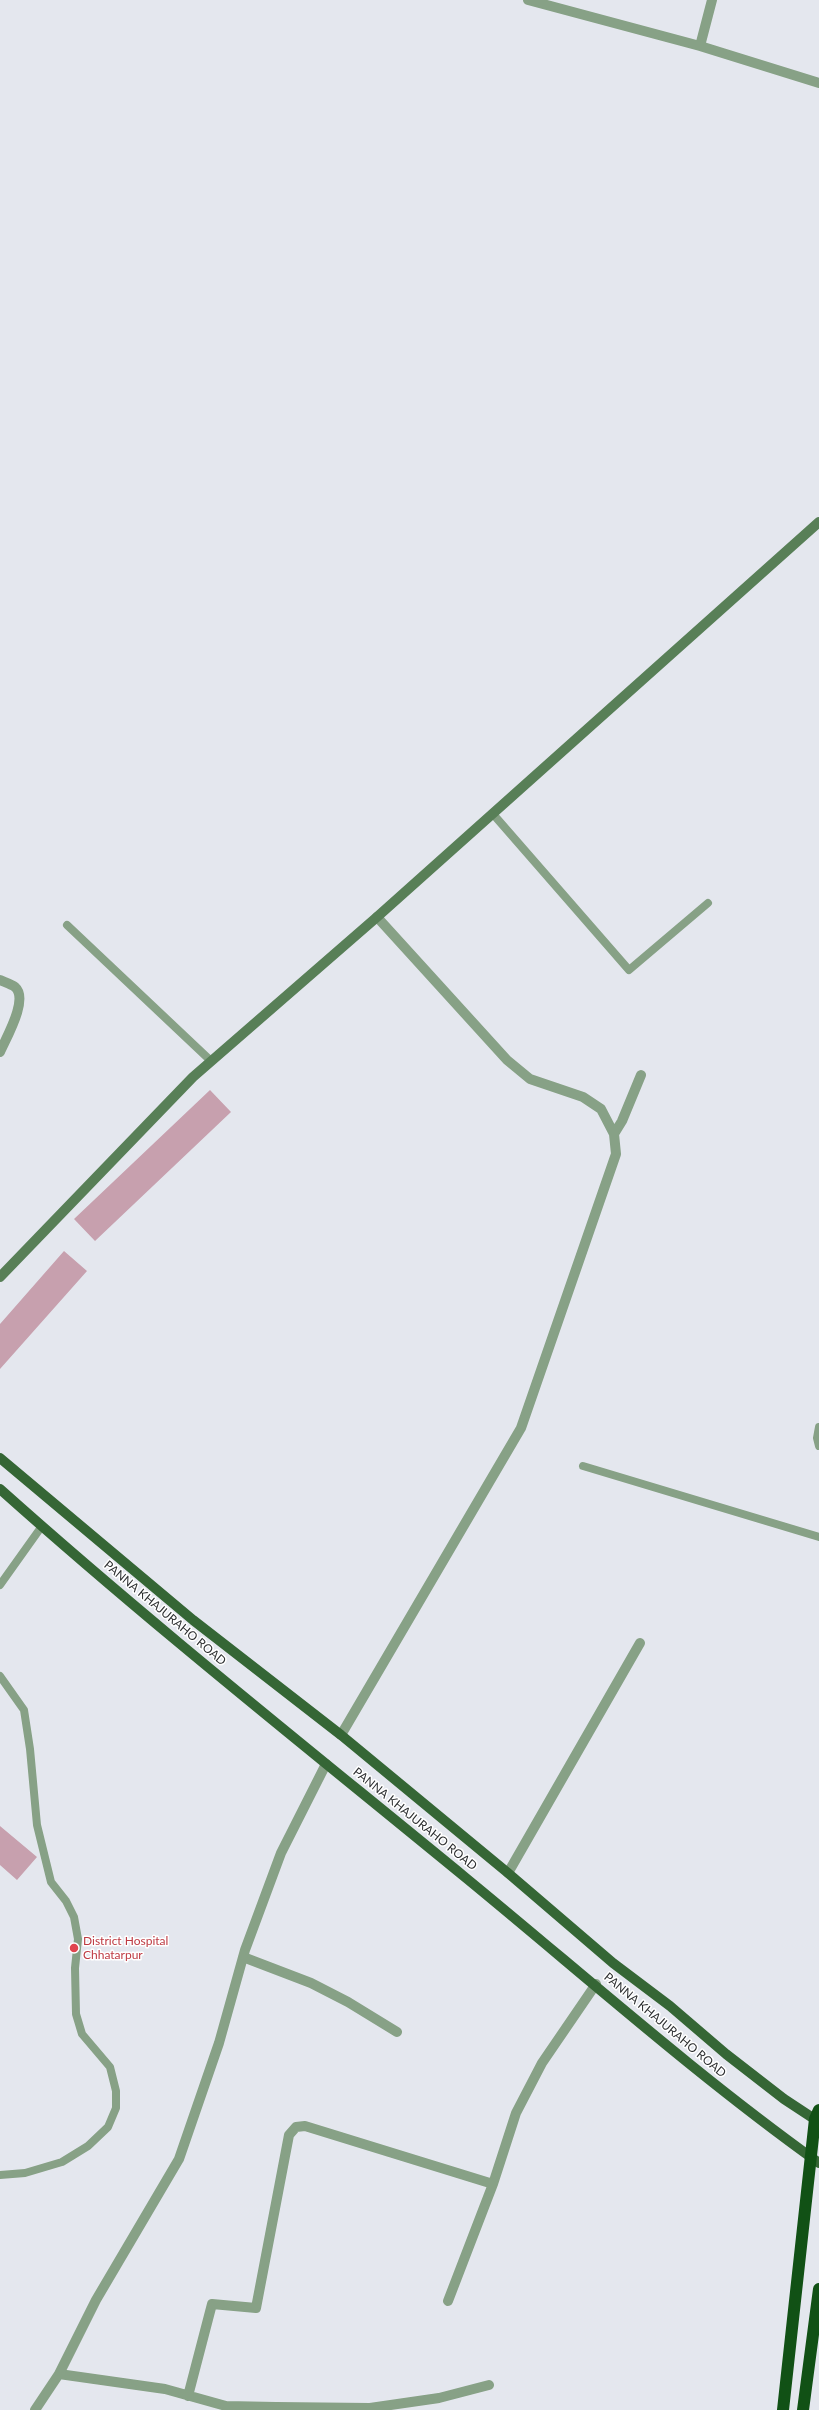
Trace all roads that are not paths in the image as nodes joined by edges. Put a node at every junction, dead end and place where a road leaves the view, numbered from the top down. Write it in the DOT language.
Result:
graph roads {
  1 [pos="528,0"];
  2 [pos="712,0"];
  3 [pos="700,46"];
  4 [pos="819,83"];
  5 [pos="819,522"];
  6 [pos="492,814"];
  7 [pos="708,903"];
  8 [pos="377,917"];
  9 [pos="67,926"];
  10 [pos="0,980"];
  11 [pos="0,1052"];
  12 [pos="211,1061"];
  13 [pos="641,1075"];
  14 [pos="614,1134"];
  15 [pos="0,1277"];
  16 [pos="819,1427"];
  17 [pos="819,1446"];
  18 [pos="0,1458"];
  19 [pos="583,1466"];
  20 [pos="0,1489"];
  21 [pos="42,1526"];
  22 [pos="819,1537"];
  23 [pos="0,1585"];
  24 [pos="640,1643"];
  25 [pos="0,1676"];
  26 [pos="340,1735"];
  27 [pos="326,1764"];
  28 [pos="508,1873"];
  29 [pos="243,1957"];
  30 [pos="596,1984"];
  31 [pos="397,2032"];
  32 [pos="818,2117"];
  33 [pos="815,2160"];
  34 [pos="0,2176"];
  35 [pos="493,2184"];
  36 [pos="819,2289"];
  37 [pos="448,2301"];
  38 [pos="59,2374"];
  39 [pos="489,2385"];
  40 [pos="188,2396"];
  41 [pos="276,2409"];
  42 [pos="35,2410"];
  43 [pos="783,2410"];
  44 [pos="803,2410"];
  1 -- 3 [label="street"];
  2 -- 3 [label="street"];
  3 -- 4 [label="street"];
  5 -- 6 [label="main road"];
  6 -- 7 [label="lane"];
  6 -- 8 [label="main road"];
  8 -- 12 [label="main road"];
  8 -- 14 [label="street"];
  9 -- 12 [label="lane"];
  10 -- 11 [label="street"];
  12 -- 15 [label="main road"];
  13 -- 14 [label="street"];
  14 -- 26 [label="street"];
  16 -- 17 [label="lane"];
  18 -- 26 [label="main road, PANNA KHAJURAHO ROAD"];
  19 -- 22 [label="lane"];
  20 -- 21 [label="main road, PANNA KHAJURAHO ROAD"];
  21 -- 23 [label="lane"];
  21 -- 27 [label="main road, PANNA KHAJURAHO ROAD"];
  24 -- 28 [label="street"];
  25 -- 34 [label="lane"];
  26 -- 28 [label="main road, PANNA KHAJURAHO ROAD"];
  27 -- 29 [label="street"];
  27 -- 30 [label="main road, PANNA KHAJURAHO ROAD"];
  28 -- 32 [label="main road, PANNA KHAJURAHO ROAD"];
  29 -- 31 [label="street"];
  29 -- 38 [label="street"];
  30 -- 33 [label="main road, PANNA KHAJURAHO ROAD"];
  30 -- 35 [label="street"];
  32 -- 33 [label="highway"];
  33 -- 43 [label="highway"];
  35 -- 37 [label="street"];
  35 -- 40 [label="street"];
  36 -- 44 [label="highway"];
  38 -- 40 [label="street"];
  38 -- 42 [label="street"];
  39 -- 41 [label="street"];
  40 -- 41 [label="street"];
}
